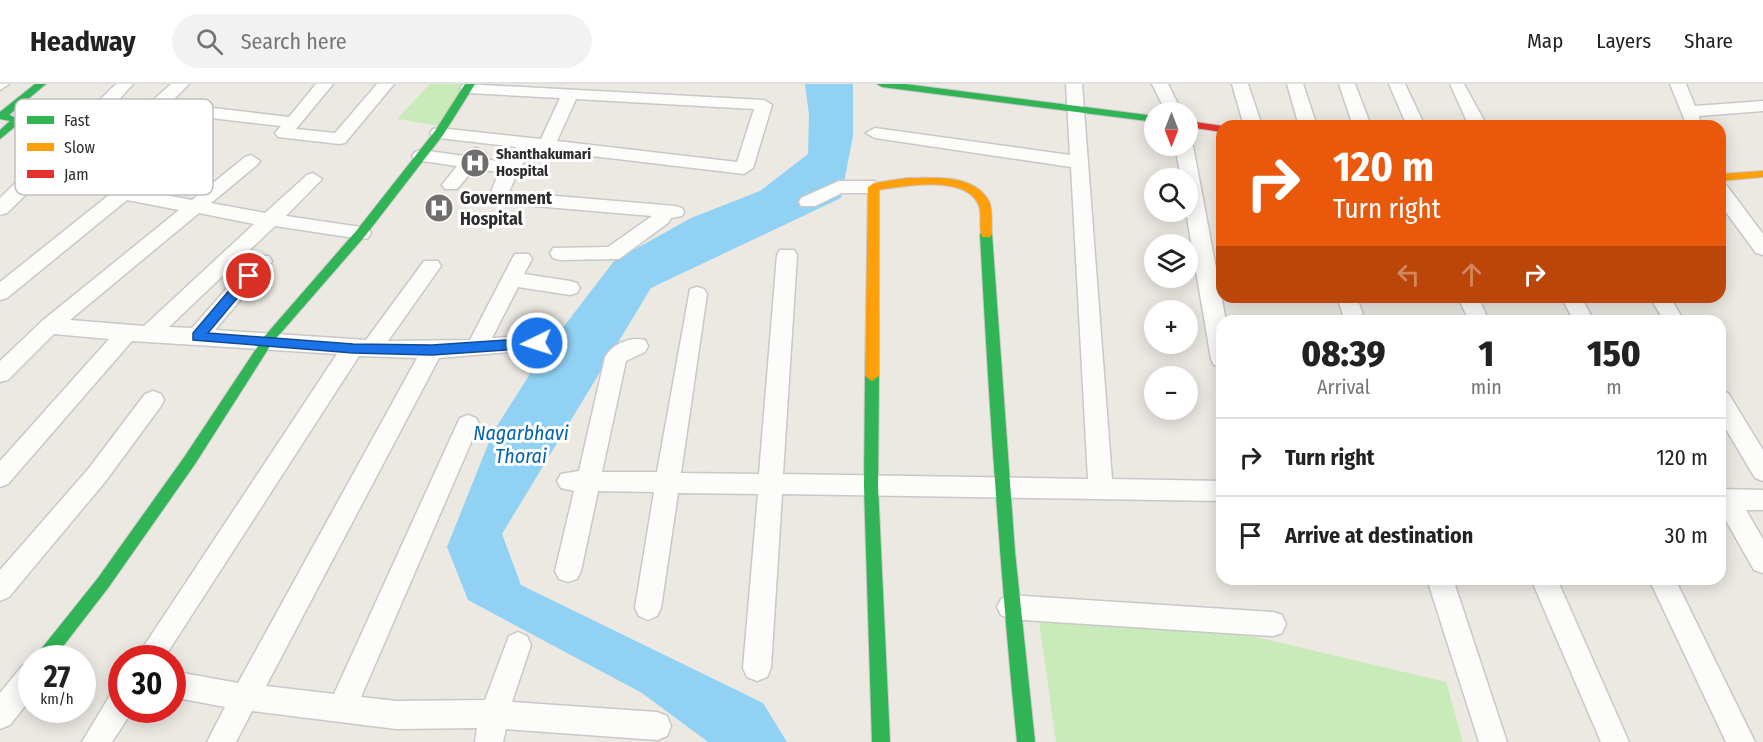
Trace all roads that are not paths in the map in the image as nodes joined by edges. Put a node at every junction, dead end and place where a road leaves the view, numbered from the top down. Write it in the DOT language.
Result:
graph roads {
  1 [pos="41,84"];
  2 [pos="125,84"];
  3 [pos="181,84"];
  4 [pos="325,84"];
  5 [pos="386,84"];
  6 [pos="882,84"];
  7 [pos="1074,84"];
  8 [pos="1160,84"];
  9 [pos="1240,84"];
  10 [pos="1295,84"];
  11 [pos="1347,84"];
  12 [pos="1397,84"];
  13 [pos="1678,84"];
  14 [pos="469,86"];
  15 [pos="1457,86"];
  16 [pos="571,93"];
  17 [pos="22,99"];
  18 [pos="111,99"];
  19 [pos="165,99"];
  20 [pos="1169,102"];
  21 [pos="15,105"];
  22 [pos="1763,106"];
  23 [pos="1074,107"];
  24 [pos="213,113"];
  25 [pos="1144,117"];
  26 [pos="15,119"];
  27 [pos="1693,119"];
  28 [pos="1250,120"];
  29 [pos="1306,120"];
  30 [pos="1360,120"];
  31 [pos="1413,120"];
  32 [pos="1475,120"];
  33 [pos="290,122"];
  34 [pos="15,123"];
  35 [pos="1198,125"];
  36 [pos="1216,128"];
  37 [pos="439,133"];
  38 [pos="875,133"];
  39 [pos="0,136"];
  40 [pos="489,139"];
  41 [pos="527,145"];
  42 [pos="546,147"];
  43 [pos="421,156"];
  44 [pos="1186,156"];
  45 [pos="251,160"];
  46 [pos="1078,162"];
  47 [pos="469,163"];
  48 [pos="510,168"];
  49 [pos="1763,174"];
  50 [pos="1726,177"];
  51 [pos="313,180"];
  52 [pos="451,185"];
  53 [pos="874,187"];
  54 [pos="213,192"];
  55 [pos="15,194"];
  56 [pos="121,195"];
  57 [pos="135,195"];
  58 [pos="209,195"];
  59 [pos="1726,198"];
  60 [pos="808,202"];
  61 [pos="197,205"];
  62 [pos="0,209"];
  63 [pos="274,220"];
  64 [pos="361,233"];
  65 [pos="1763,248"];
  66 [pos="560,253"];
  67 [pos="787,255"];
  68 [pos="522,259"];
  69 [pos="262,261"];
  70 [pos="431,266"];
  71 [pos="512,279"];
  72 [pos="570,288"];
  73 [pos="0,293"];
  74 [pos="697,294"];
  75 [pos="1216,325"];
  76 [pos="49,326"];
  77 [pos="138,334"];
  78 [pos="197,337"];
  79 [pos="268,340"];
  80 [pos="537,343"];
  81 [pos="638,346"];
  82 [pos="477,347"];
  83 [pos="363,348"];
  84 [pos="432,350"];
  85 [pos="0,374"];
  86 [pos="153,400"];
  87 [pos="1726,409"];
  88 [pos="468,424"];
  89 [pos="1763,471"];
  90 [pos="0,477"];
  91 [pos="578,482"];
  92 [pos="668,483"];
  93 [pos="770,485"];
  94 [pos="871,486"];
  95 [pos="1001,488"];
  96 [pos="1101,489"];
  97 [pos="1216,491"];
  98 [pos="1726,499"];
  99 [pos="1763,500"];
  100 [pos="1726,502"];
  101 [pos="1763,562"];
  102 [pos="567,571"];
  103 [pos="1442,585"];
  104 [pos="1547,585"];
  105 [pos="1665,585"];
  106 [pos="0,589"];
  107 [pos="1010,607"];
  108 [pos="648,608"];
  109 [pos="1273,624"];
  110 [pos="54,645"];
  111 [pos="158,645"];
  112 [pos="518,645"];
  113 [pos="757,668"];
  114 [pos="186,687"];
  115 [pos="18,692"];
  116 [pos="244,697"];
  117 [pos="342,708"];
  118 [pos="494,714"];
  119 [pos="0,715"];
  120 [pos="108,723"];
  121 [pos="657,726"];
  122 [pos="96,742"];
  123 [pos="221,742"];
  124 [pos="489,742"];
  125 [pos="881,742"];
  126 [pos="1026,742"];
  127 [pos="1493,742"];
  128 [pos="1615,742"];
  129 [pos="1741,742"];
  1 -- 17 [label="street"];
  2 -- 18 [label="street"];
  3 -- 19 [label="street"];
  4 -- 33 [label="street"];
  5 -- 33 [label="street"];
  6 -- 23 [label="street"];
  7 -- 23 [label="street"];
  8 -- 20 [label="street"];
  9 -- 28 [label="street"];
  10 -- 29 [label="street"];
  11 -- 30 [label="street"];
  12 -- 31 [label="street"];
  13 -- 27 [label="street"];
  14 -- 16 [label="street"];
  14 -- 37 [label="street"];
  15 -- 32 [label="street"];
  16 -- 42 [label="street"];
  16 -- 42 [label="street"];
  21 -- 26 [label="street"];
  22 -- 27 [label="street"];
  23 -- 25 [label="street"];
  23 -- 46 [label="street"];
  24 -- 33 [label="street"];
  34 -- 39 [label="street"];
  35 -- 36 [label="street"];
  37 -- 40 [label="street"];
  37 -- 43 [label="street"];
  38 -- 46 [label="street"];
  40 -- 41 [label="street"];
  40 -- 47 [label="street"];
  41 -- 42 [label="street"];
  41 -- 48 [label="street"];
  43 -- 47 [label="street"];
  43 -- 64 [label="street"];
  44 -- 75 [label="street"];
  45 -- 54 [label="street"];
  46 -- 96 [label="street"];
  47 -- 48 [label="street"];
  47 -- 52 [label="street"];
  48 -- 66 [label="street"];
  49 -- 50 [label="street"];
  51 -- 63 [label="street"];
  53 -- 60 [label="street"];
  53 -- 94 [label="street"];
  53 -- 95 [label="street"];
  55 -- 62 [label="street"];
  56 -- 73 [label="street"];
  57 -- 61 [label="street"];
  58 -- 61 [label="street"];
  59 -- 65 [label="street"];
  61 -- 63 [label="street"];
  61 -- 76 [label="street"];
  63 -- 64 [label="street"];
  63 -- 77 [label="street"];
  64 -- 79 [label="street"];
  67 -- 93 [label="street"];
  68 -- 71 [label="street"];
  69 -- 78 [label="street"];
  70 -- 83 [label="street"];
  71 -- 72 [label="street"];
  71 -- 82 [label="street"];
  74 -- 92 [label="street"];
  76 -- 77 [label="street"];
  76 -- 85 [label="street"];
  77 -- 78 [label="street"];
  77 -- 90 [label="street"];
  78 -- 79 [label="street"];
  79 -- 83 [label="street"];
  79 -- 110 [label="street"];
  80 -- 82 [label="street"];
  81 -- 91 [label="street"];
  82 -- 84 [label="street"];
  83 -- 84 [label="street"];
  83 -- 111 [label="street"];
  84 -- 116 [label="street"];
  86 -- 106 [label="street"];
  87 -- 89 [label="street"];
  88 -- 117 [label="street"];
  91 -- 92 [label="street"];
  91 -- 102 [label="street"];
  92 -- 93 [label="street"];
  92 -- 108 [label="street"];
  93 -- 94 [label="street"];
  93 -- 113 [label="street"];
  94 -- 95 [label="street"];
  94 -- 125 [label="street"];
  95 -- 96 [label="street"];
  95 -- 107 [label="street"];
  96 -- 97 [label="street"];
  98 -- 99 [label="street"];
  100 -- 101 [label="street"];
  103 -- 127 [label="street"];
  104 -- 128 [label="street"];
  105 -- 129 [label="street"];
  107 -- 109 [label="street"];
  107 -- 126 [label="street"];
  112 -- 118 [label="street"];
  114 -- 116 [label="street"];
  115 -- 119 [label="street"];
  116 -- 117 [label="street"];
  116 -- 123 [label="street"];
  117 -- 118 [label="street"];
  118 -- 121 [label="street"];
  118 -- 124 [label="street"];
  120 -- 122 [label="street"];
}
